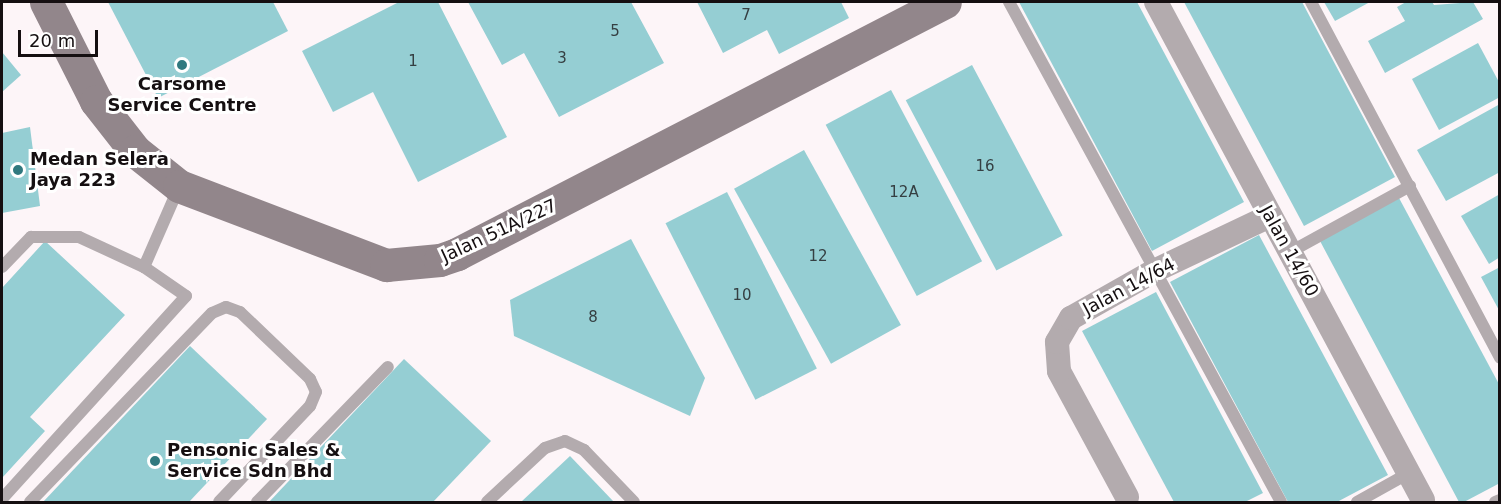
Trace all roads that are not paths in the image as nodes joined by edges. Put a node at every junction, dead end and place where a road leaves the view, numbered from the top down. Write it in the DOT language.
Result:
graph roads {
  1 [pos="46,2"];
  2 [pos="945,2"];
  3 [pos="1009,2"];
  4 [pos="1156,2"];
  5 [pos="1311,2"];
  6 [pos="180,186"];
  7 [pos="1410,186"];
  8 [pos="1270,216"];
  9 [pos="1290,252"];
  10 [pos="2,267"];
  11 [pos="144,267"];
  12 [pos="1154,271"];
  13 [pos="1500,358"];
  14 [pos="388,367"];
  15 [pos="1409,473"];
  16 [pos="1127,497"];
  17 [pos="2,499"];
  18 [pos="1500,500"];
  19 [pos="1424,501"];
  20 [pos="30,502"];
  21 [pos="219,502"];
  22 [pos="257,502"];
  23 [pos="488,502"];
  24 [pos="634,502"];
  25 [pos="1281,502"];
  26 [pos="1357,502"];
  27 [pos="1494,502"];
  1 -- 6 [label="street, Jalan 51A/227"];
  2 -- 6 [label="street, Jalan 51A/227"];
  3 -- 12 [label="lane"];
  4 -- 8 [label="street, Jalan 14/60"];
  5 -- 7 [label="lane"];
  6 -- 11 [label="lane"];
  7 -- 9 [label="lane"];
  7 -- 13 [label="lane"];
  8 -- 9 [label="street, Jalan 14/60"];
  8 -- 12 [label="street, Jalan 14/64"];
  9 -- 15 [label="street, Jalan 14/60"];
  10 -- 11 [label="lane"];
  11 -- 17 [label="lane"];
  12 -- 16 [label="street, Jalan 14/64"];
  12 -- 25 [label="lane"];
  14 -- 22 [label="lane"];
  15 -- 19 [label="street, Jalan 14/60"];
  15 -- 26 [label="lane"];
  18 -- 27 [label="lane"];
  20 -- 21 [label="lane"];
  23 -- 24 [label="lane"];
}
